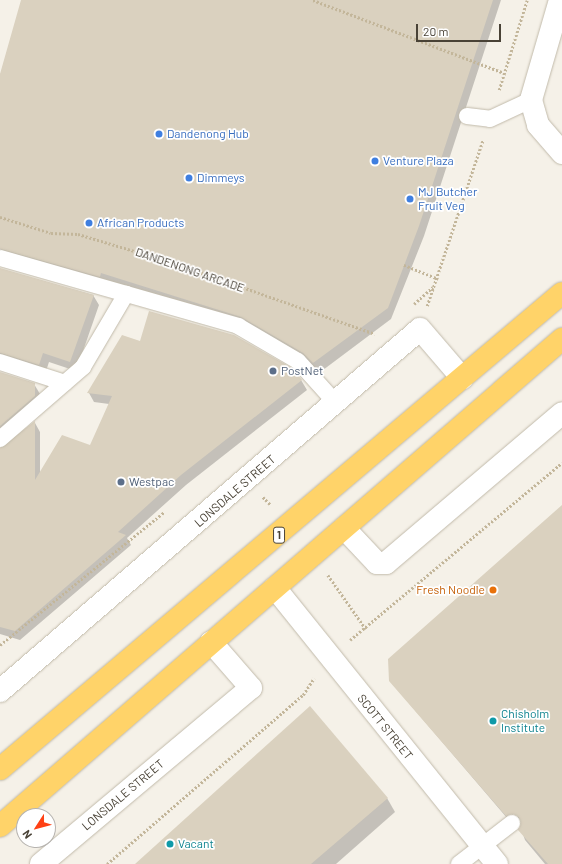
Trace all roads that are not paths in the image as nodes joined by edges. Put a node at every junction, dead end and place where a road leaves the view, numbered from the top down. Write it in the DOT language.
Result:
graph roads {
  1 [pos="560,0"];
  2 [pos="531,100"];
  3 [pos="467,116"];
  4 [pos="562,153"];
  5 [pos="0,258"];
  6 [pos="562,293"];
  7 [pos="126,294"];
  8 [pos="562,339"];
  9 [pos="0,362"];
  10 [pos="462,378"];
  11 [pos="65,383"];
  12 [pos="335,402"];
  13 [pos="562,413"];
  14 [pos="0,439"];
  15 [pos="344,528"];
  16 [pos="275,588"];
  17 [pos="211,642"];
  18 [pos="0,691"];
  19 [pos="0,769"];
  20 [pos="512,823"];
  21 [pos="0,826"];
  22 [pos="482,847"];
  23 [pos="41,864"];
  24 [pos="459,864"];
  25 [pos="497,864"];
  1 -- 2 [label="street"];
  2 -- 3 [label="lane"];
  2 -- 4 [label="street"];
  5 -- 7 [label="lane"];
  6 -- 10 [label="highway, 1"];
  7 -- 11 [label="lane"];
  7 -- 12 [label="lane"];
  8 -- 15 [label="highway"];
  9 -- 11 [label="lane"];
  10 -- 12 [label="street, LONSDALE STREET"];
  10 -- 19 [label="highway, 1"];
  11 -- 14 [label="lane"];
  12 -- 18 [label="street, LONSDALE STREET"];
  13 -- 15 [label="street"];
  15 -- 16 [label="highway"];
  16 -- 17 [label="highway"];
  16 -- 22 [label="street, SCOTT STREET"];
  17 -- 21 [label="highway"];
  17 -- 23 [label="street, LONSDALE STREET"];
  20 -- 22 [label="lane"];
  22 -- 24 [label="lane"];
  22 -- 25 [label="street, SCOTT STREET"];
}
